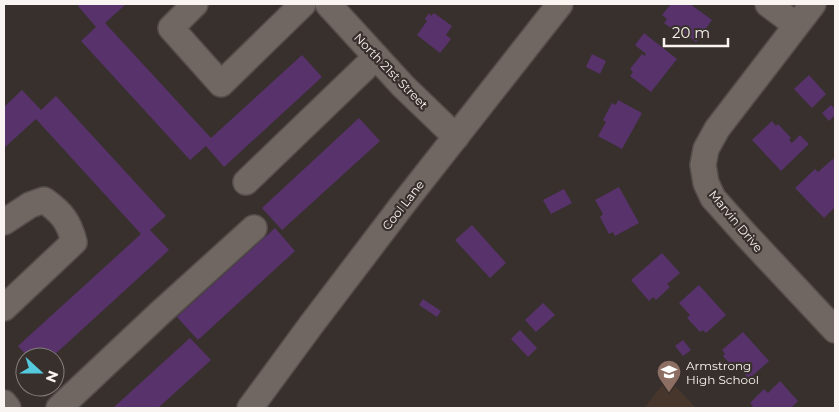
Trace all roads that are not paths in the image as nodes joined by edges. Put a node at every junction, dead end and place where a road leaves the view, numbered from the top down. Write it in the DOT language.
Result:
graph roads {
  1 [pos="195,4"];
  2 [pos="303,4"];
  3 [pos="328,4"];
  4 [pos="560,4"];
  5 [pos="768,4"];
  6 [pos="813,4"];
  7 [pos="796,26"];
  8 [pos="376,57"];
  9 [pos="456,138"];
  10 [pos="246,182"];
  11 [pos="4,222"];
  12 [pos="254,228"];
  13 [pos="4,308"];
  14 [pos="835,330"];
  15 [pos="4,403"];
  16 [pos="8,408"];
  17 [pos="59,408"];
  18 [pos="250,408"];
  1 -- 2 [label="street"];
  3 -- 8 [label="street, North 21st Street"];
  4 -- 9 [label="street, Cool Lane"];
  5 -- 7 [label="street"];
  6 -- 7 [label="street, Marvin Drive"];
  7 -- 14 [label="street, Marvin Drive"];
  8 -- 9 [label="street, North 21st Street"];
  8 -- 10 [label="street"];
  9 -- 18 [label="street, Cool Lane"];
  11 -- 13 [label="street"];
  12 -- 17 [label="street"];
  15 -- 16 [label="street"];
}
